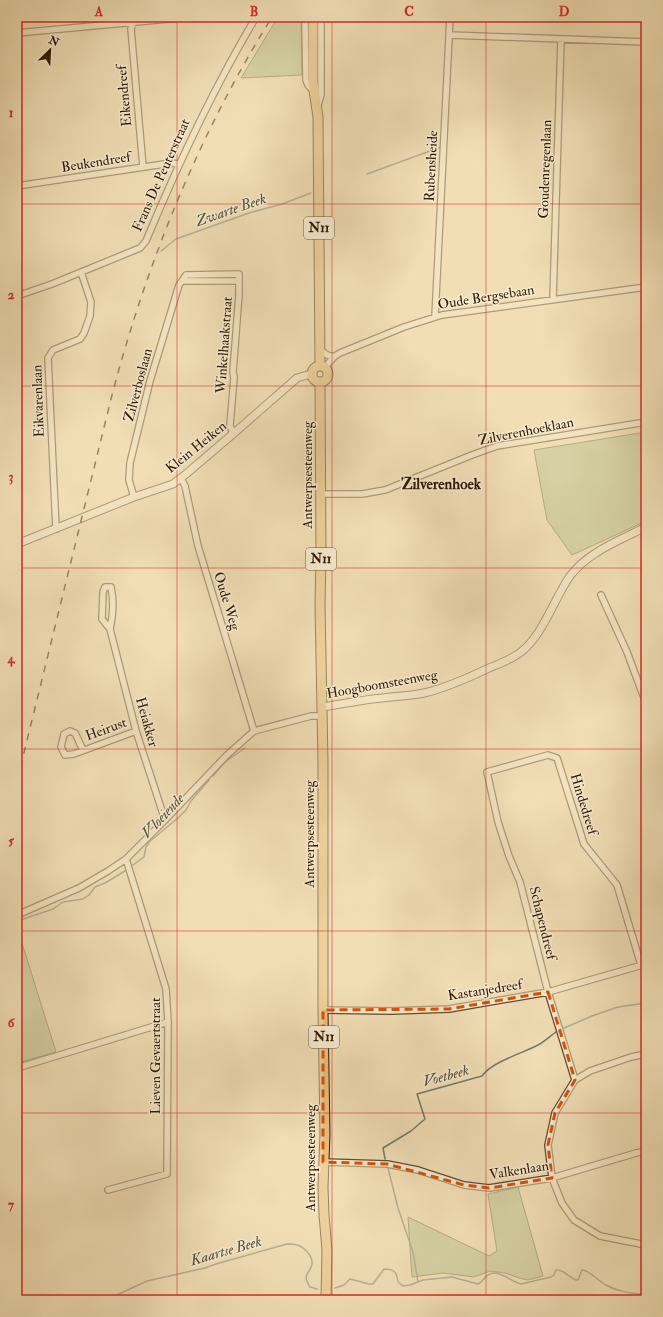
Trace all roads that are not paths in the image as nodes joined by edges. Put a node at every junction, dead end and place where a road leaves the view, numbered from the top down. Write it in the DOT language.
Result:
graph roads {
  1 [pos="135,17"];
  2 [pos="190,17"];
  3 [pos="256,17"];
  4 [pos="305,17"];
  5 [pos="313,17"];
  6 [pos="321,17"];
  7 [pos="450,17"];
  8 [pos="130,20"];
  9 [pos="17,33"];
  10 [pos="450,35"];
  11 [pos="561,39"];
  12 [pos="646,42"];
  13 [pos="315,94"];
  14 [pos="318,108"];
  15 [pos="178,164"];
  16 [pos="143,167"];
  17 [pos="17,186"];
  18 [pos="81,272"];
  19 [pos="239,281"];
  20 [pos="646,287"];
  21 [pos="17,296"];
  22 [pos="554,299"];
  23 [pos="435,317"];
  24 [pos="320,349"];
  25 [pos="335,356"];
  26 [pos="323,366"];
  27 [pos="311,374"];
  28 [pos="320,382"];
  29 [pos="646,422"];
  30 [pos="233,434"];
  31 [pos="181,478"];
  32 [pos="321,494"];
  33 [pos="134,497"];
  34 [pos="646,527"];
  35 [pos="56,529"];
  36 [pos="17,544"];
  37 [pos="602,595"];
  38 [pos="110,629"];
  39 [pos="646,703"];
  40 [pos="322,712"];
  41 [pos="136,731"];
  42 [pos="254,731"];
  43 [pos="83,750"];
  44 [pos="487,772"];
  45 [pos="165,820"];
  46 [pos="126,859"];
  47 [pos="17,915"];
  48 [pos="643,964"];
  49 [pos="548,992"];
  50 [pos="323,1010"];
  51 [pos="168,1022"];
  52 [pos="646,1054"];
  53 [pos="17,1068"];
  54 [pos="575,1080"];
  55 [pos="646,1152"];
  56 [pos="323,1162"];
  57 [pos="552,1178"];
  58 [pos="108,1190"];
  59 [pos="646,1245"];
  60 [pos="326,1300"];
  1 -- 8 [label="street, Eikendreef"];
  2 -- 8 [label="street"];
  3 -- 15 [label="street, Frans De Peuterstraat"];
  4 -- 13 [label="street"];
  5 -- 13 [label="main road, N11"];
  6 -- 14 [label="street"];
  7 -- 10 [label="street, Rubensheide"];
  8 -- 9 [label="street"];
  8 -- 16 [label="street, Eikendreef"];
  10 -- 11 [label="street"];
  10 -- 23 [label="street, Rubensheide"];
  11 -- 12 [label="street"];
  11 -- 22 [label="street, Goudenregenlaan"];
  13 -- 14 [label="main road, N11"];
  14 -- 24 [label="main road, N11"];
  15 -- 16 [label="street, Beukendreef"];
  15 -- 18 [label="street, Frans De Peuterstraat"];
  16 -- 17 [label="street, Beukendreef"];
  18 -- 21 [label="street, Frans De Peuterstraat"];
  18 -- 35 [label="street, Eikvarenlaan"];
  19 -- 30 [label="street, Winkelhaakstraat"];
  19 -- 33 [label="street, Zilverboslaan"];
  20 -- 22 [label="street, Oude Bergsebaan"];
  22 -- 23 [label="street, Oude Bergsebaan"];
  23 -- 25 [label="street, Oude Bergsebaan"];
  24 -- 25 [label="street"];
  24 -- 26 [label="main road, N11"];
  25 -- 26 [label="street, Oude Bergsebaan"];
  26 -- 27 [label="main road"];
  26 -- 28 [label="main road, N11"];
  27 -- 28 [label="main road"];
  27 -- 30 [label="street, Klein Heiken"];
  28 -- 32 [label="main road, Antwerpsesteenweg / N11"];
  29 -- 32 [label="street, Zilverenhoeklaan"];
  30 -- 31 [label="street, Klein Heiken"];
  31 -- 33 [label="street, Klein Heiken"];
  31 -- 42 [label="street, Oude Weg"];
  32 -- 40 [label="main road, Antwerpsesteenweg / N11"];
  33 -- 35 [label="street, Klein Heiken"];
  34 -- 40 [label="street, Hoogboomsteenweg"];
  35 -- 36 [label="street, Klein Heiken"];
  37 -- 39 [label="street"];
  38 -- 38 [label="street, Heiakker"];
  38 -- 41 [label="street, Heiakker"];
  40 -- 42 [label="street"];
  40 -- 50 [label="main road, Antwerpsesteenweg / N11"];
  41 -- 43 [label="street, Heirust"];
  41 -- 45 [label="street, Heiakker"];
  42 -- 45 [label="street"];
  43 -- 43 [label="street, Heirust"];
  44 -- 48 [label="street, Hindedreef"];
  44 -- 49 [label="street, Schapendreef"];
  45 -- 46 [label="street"];
  46 -- 47 [label="street"];
  46 -- 51 [label="street, Lieven Gevaertstraat"];
  48 -- 49 [label="street, Kastanjedreef"];
  49 -- 50 [label="street, Kastanjedreef"];
  49 -- 54 [label="street, Schapendreef"];
  50 -- 56 [label="main road, Antwerpsesteenweg / N11"];
  51 -- 53 [label="street"];
  51 -- 58 [label="street, Lieven Gevaertstraat"];
  52 -- 54 [label="street"];
  54 -- 57 [label="street"];
  55 -- 57 [label="street, Valkenlaan"];
  56 -- 57 [label="street, Valkenlaan"];
  56 -- 60 [label="main road, Antwerpsesteenweg / N11"];
  57 -- 59 [label="street"];
}
